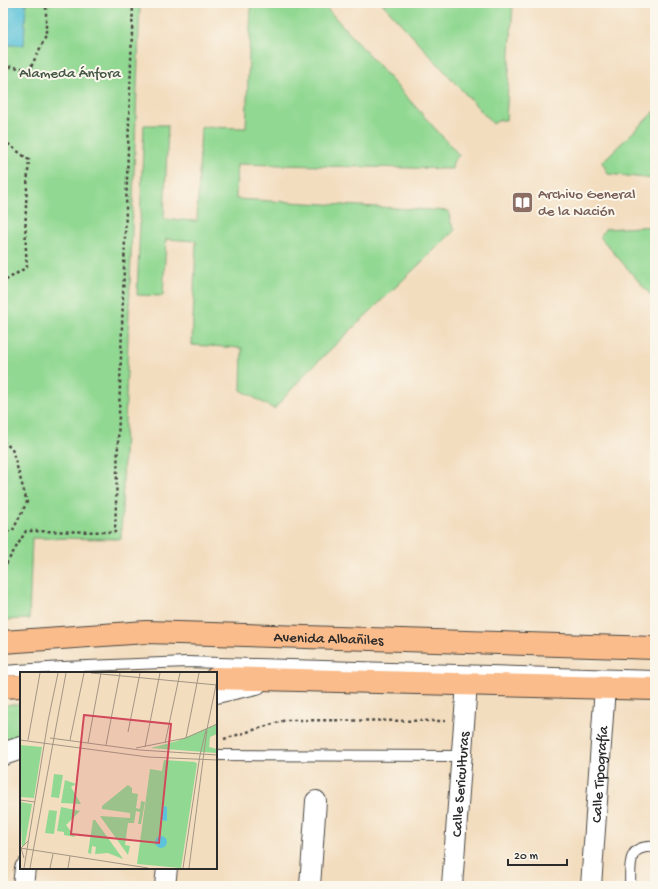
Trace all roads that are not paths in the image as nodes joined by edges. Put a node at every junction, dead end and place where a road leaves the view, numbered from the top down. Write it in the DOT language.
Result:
graph roads {
  1 [pos="3,642"];
  2 [pos="655,648"];
  3 [pos="3,671"];
  4 [pos="655,676"];
  5 [pos="217,678"];
  6 [pos="273,679"];
  7 [pos="468,684"];
  8 [pos="20,686"];
  9 [pos="3,687"];
  10 [pos="606,687"];
  11 [pos="655,689"];
  12 [pos="217,692"];
  13 [pos="20,748"];
  14 [pos="3,754"];
  15 [pos="217,755"];
  16 [pos="462,756"];
  17 [pos="316,801"];
  18 [pos="655,848"];
  19 [pos="24,869"];
  20 [pos="167,869"];
  21 [pos="23,886"];
  22 [pos="165,886"];
  23 [pos="310,886"];
  24 [pos="452,886"];
  25 [pos="591,886"];
  26 [pos="630,886"];
  1 -- 2 [label="main road, Avenida Albañiles"];
  3 -- 4 [label="lane"];
  5 -- 6 [label="main road"];
  6 -- 7 [label="main road"];
  6 -- 12 [label="street"];
  7 -- 10 [label="main road"];
  7 -- 16 [label="street, Calle Sericulturas"];
  8 -- 9 [label="main road"];
  10 -- 11 [label="main road"];
  10 -- 25 [label="street, Calle Tipografía"];
  13 -- 14 [label="street"];
  15 -- 16 [label="lane"];
  16 -- 24 [label="street, Calle Sericulturas"];
  17 -- 23 [label="street"];
  18 -- 26 [label="lane"];
  19 -- 21 [label="street"];
  20 -- 22 [label="street"];
}
